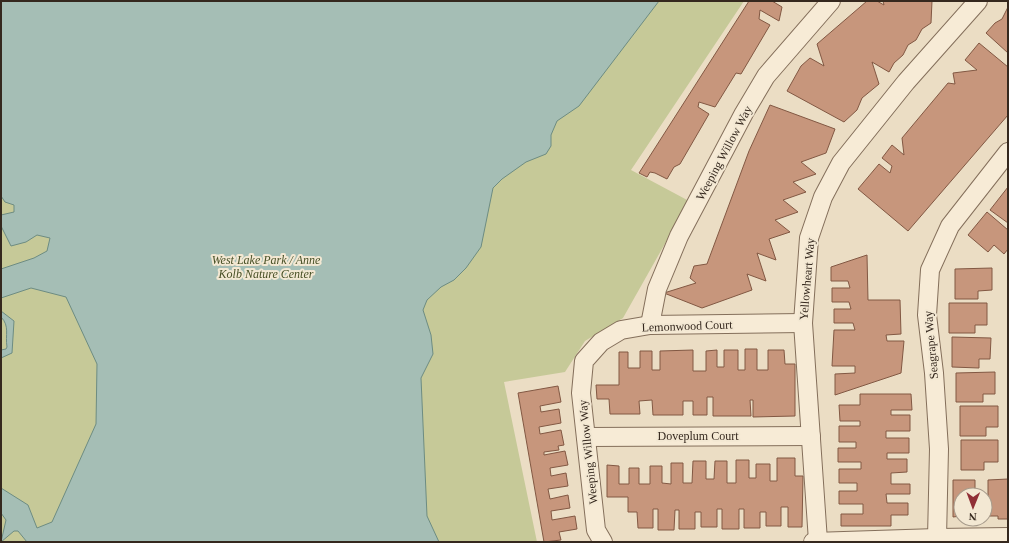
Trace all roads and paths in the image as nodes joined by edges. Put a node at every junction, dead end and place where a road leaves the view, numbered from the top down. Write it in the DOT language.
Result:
graph roads {
  1 [pos="831,1"];
  2 [pos="978,1"];
  3 [pos="1008,152"];
  4 [pos="803,323"];
  5 [pos="650,325"];
  6 [pos="584,361"];
  7 [pos="586,436"];
  8 [pos="811,436"];
  9 [pos="1008,537"];
  10 [pos="937,538"];
  11 [pos="603,542"];
  12 [pos="816,542"];
  1 -- 5 [label="street, Weeping Willow Way"];
  2 -- 4 [label="street, Yellowheart Way"];
  3 -- 10 [label="street, Seagrape Way"];
  4 -- 5 [label="street, Lemonwood Court"];
  4 -- 8 [label="street, Yellowheart Way"];
  5 -- 6 [label="street, Lemonwood Court"];
  6 -- 7 [label="street, Weeping Willow Way"];
  7 -- 8 [label="street, Doveplum Court"];
  7 -- 11 [label="street, Weeping Willow Way"];
  8 -- 12 [label="street, Yellowheart Way"];
  9 -- 10 [label="street"];
  10 -- 12 [label="street"];
}
